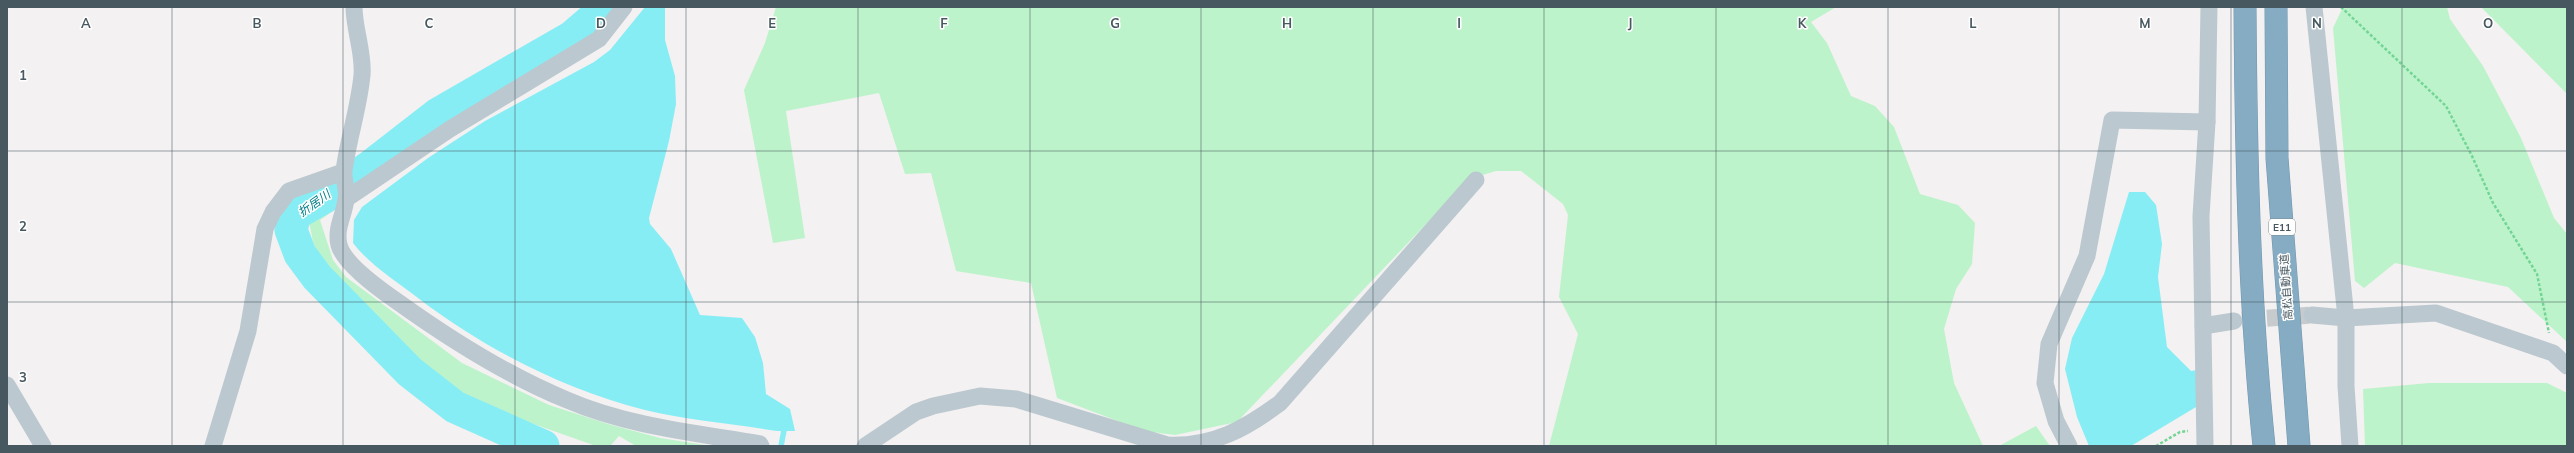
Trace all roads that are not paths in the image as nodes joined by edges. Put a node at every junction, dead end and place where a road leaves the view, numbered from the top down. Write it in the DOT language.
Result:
graph roads {
  1 [pos="354,7"];
  2 [pos="624,7"];
  3 [pos="2209,7"];
  4 [pos="2245,7"];
  5 [pos="2276,7"];
  6 [pos="2314,7"];
  7 [pos="2207,122"];
  8 [pos="1476,180"];
  9 [pos="345,185"];
  10 [pos="2312,315"];
  11 [pos="2346,318"];
  12 [pos="2234,321"];
  13 [pos="2203,326"];
  14 [pos="2567,366"];
  15 [pos="7,385"];
  16 [pos="2205,438"];
  17 [pos="43,446"];
  18 [pos="213,446"];
  19 [pos="761,446"];
  20 [pos="865,446"];
  21 [pos="2069,446"];
  22 [pos="2264,446"];
  23 [pos="2299,446"];
  24 [pos="2350,446"];
  1 -- 9 [label="street"];
  2 -- 9 [label="street"];
  3 -- 7 [label="street"];
  4 -- 22 [label="highway"];
  5 -- 23 [label="highway, 高松自動車道 / E11"];
  6 -- 11 [label="street"];
  7 -- 13 [label="street"];
  7 -- 21 [label="street"];
  8 -- 20 [label="street"];
  9 -- 18 [label="street"];
  9 -- 19 [label="street"];
  10 -- 11 [label="street"];
  11 -- 14 [label="street"];
  11 -- 24 [label="street"];
  12 -- 13 [label="street"];
  13 -- 16 [label="street"];
  15 -- 17 [label="street"];
}
